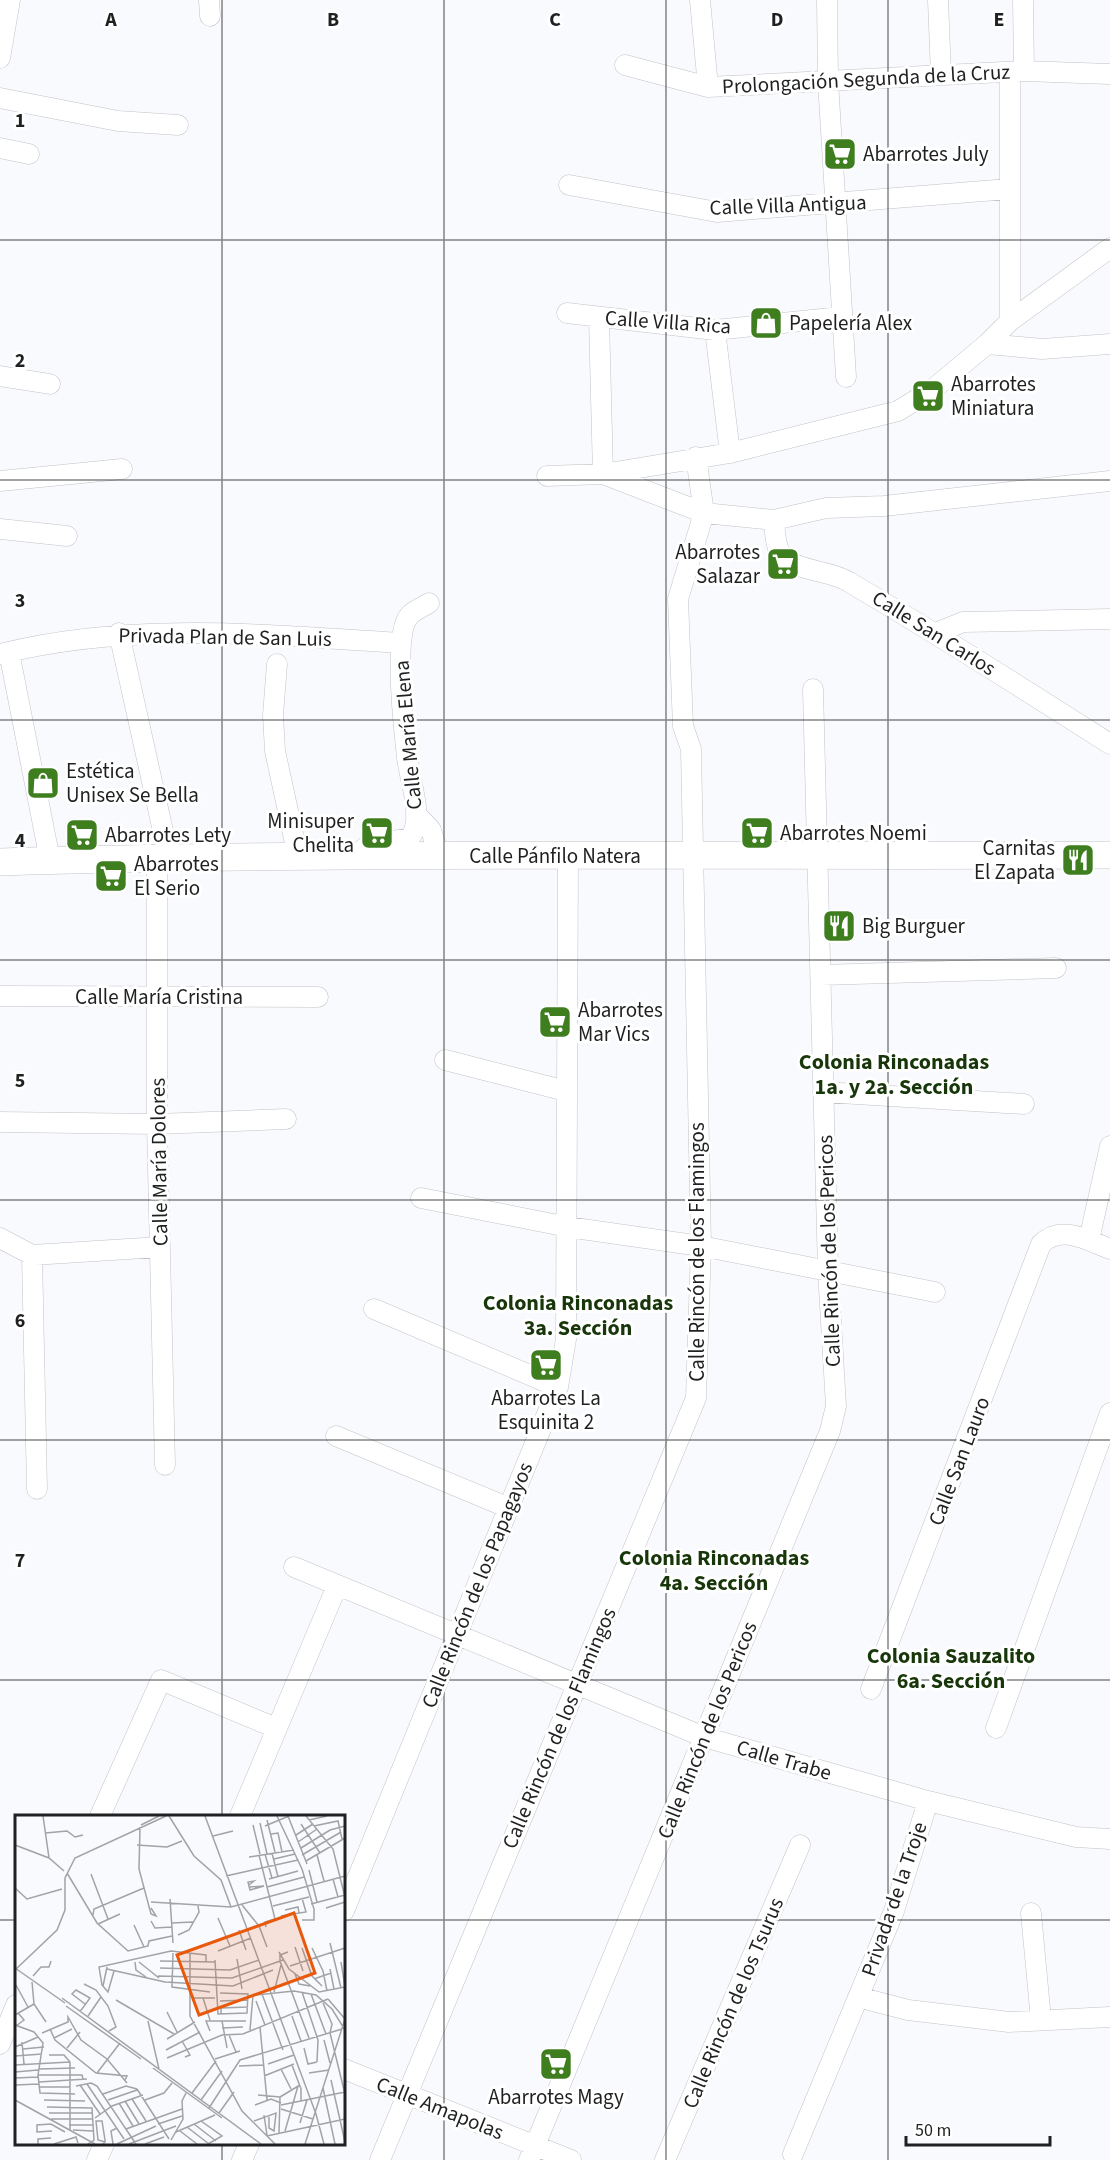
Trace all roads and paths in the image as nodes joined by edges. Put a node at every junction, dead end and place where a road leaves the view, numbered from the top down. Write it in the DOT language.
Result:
graph roads {
  1 [pos="10,0"];
  2 [pos="700,0"];
  3 [pos="827,0"];
  4 [pos="938,0"];
  5 [pos="1023,0"];
  6 [pos="0,58"];
  7 [pos="625,65"];
  8 [pos="1017,71"];
  9 [pos="1110,74"];
  10 [pos="941,75"];
  11 [pos="828,81"];
  12 [pos="708,87"];
  13 [pos="0,98"];
  14 [pos="177,125"];
  15 [pos="0,148"];
  16 [pos="29,154"];
  17 [pos="569,185"];
  18 [pos="1010,189"];
  19 [pos="836,205"];
  20 [pos="1110,248"];
  21 [pos="567,313"];
  22 [pos="841,317"];
  23 [pos="599,318"];
  24 [pos="1010,321"];
  25 [pos="715,330"];
  26 [pos="987,344"];
  27 [pos="1110,344"];
  28 [pos="0,376"];
  29 [pos="846,377"];
  30 [pos="50,384"];
  31 [pos="730,453"];
  32 [pos="696,457"];
  33 [pos="122,469"];
  34 [pos="603,474"];
  35 [pos="548,476"];
  36 [pos="0,481"];
  37 [pos="1110,481"];
  38 [pos="704,513"];
  39 [pos="774,520"];
  40 [pos="0,529"];
  41 [pos="68,536"];
  42 [pos="429,603"];
  43 [pos="1110,619"];
  44 [pos="119,633"];
  45 [pos="936,633"];
  46 [pos="400,643"];
  47 [pos="5,653"];
  48 [pos="278,664"];
  49 [pos="813,688"];
  50 [pos="1110,744"];
  51 [pos="416,814"];
  52 [pos="568,854"];
  53 [pos="432,855"];
  54 [pos="1110,855"];
  55 [pos="298,856"];
  56 [pos="355,857"];
  57 [pos="693,857"];
  58 [pos="818,857"];
  59 [pos="163,858"];
  60 [pos="50,860"];
  61 [pos="0,862"];
  62 [pos="1056,968"];
  63 [pos="820,975"];
  64 [pos="0,996"];
  65 [pos="318,997"];
  66 [pos="158,998"];
  67 [pos="445,1060"];
  68 [pos="566,1091"];
  69 [pos="824,1092"];
  70 [pos="1024,1104"];
  71 [pos="286,1119"];
  72 [pos="0,1122"];
  73 [pos="157,1124"];
  74 [pos="1110,1151"];
  75 [pos="421,1198"];
  76 [pos="568,1227"];
  77 [pos="0,1238"];
  78 [pos="1089,1240"];
  79 [pos="701,1246"];
  80 [pos="160,1247"];
  81 [pos="1110,1248"];
  82 [pos="32,1255"];
  83 [pos="828,1271"];
  84 [pos="935,1292"];
  85 [pos="374,1309"];
  86 [pos="558,1387"];
  87 [pos="1110,1413"];
  88 [pos="336,1436"];
  89 [pos="165,1465"];
  90 [pos="37,1489"];
  91 [pos="509,1508"];
  92 [pos="294,1567"];
  93 [pos="337,1586"];
  94 [pos="457,1634"];
  95 [pos="577,1685"];
  96 [pos="871,1689"];
  97 [pos="276,1728"];
  98 [pos="996,1728"];
  99 [pos="704,1737"];
  100 [pos="928,1801"];
  101 [pos="100,1815"];
  102 [pos="240,1815"];
  103 [pos="1110,1839"];
  104 [pos="800,1845"];
  105 [pos="345,1909"];
  106 [pos="1031,1913"];
  107 [pos="858,1996"];
  108 [pos="15,2007"];
  109 [pos="1110,2017"];
  110 [pos="1041,2020"];
  111 [pos="0,2044"];
  112 [pos="345,2068"];
  113 [pos="407,2095"];
  114 [pos="105,2145"];
  115 [pos="249,2145"];
  116 [pos="531,2154"];
  117 [pos="793,2154"];
  118 [pos="98,2160"];
  119 [pos="242,2160"];
  120 [pos="380,2160"];
  121 [pos="571,2160"];
  122 [pos="665,2160"];
  1 -- 6 [label="street"];
  2 -- 12 [label="street"];
  3 -- 11 [label="street"];
  4 -- 10 [label="street"];
  5 -- 8 [label="street"];
  7 -- 12 [label="street, Prolongación Segunda de la Cruz"];
  8 -- 9 [label="street, Prolongación Segunda de la Cruz"];
  8 -- 10 [label="street, Prolongación Segunda de la Cruz"];
  8 -- 18 [label="street"];
  10 -- 11 [label="street, Prolongación Segunda de la Cruz"];
  11 -- 12 [label="street, Prolongación Segunda de la Cruz"];
  11 -- 19 [label="street"];
  13 -- 14 [label="street"];
  15 -- 16 [label="street"];
  17 -- 19 [label="street, Calle Villa Antigua"];
  18 -- 19 [label="street, Calle Villa Antigua"];
  18 -- 24 [label="street"];
  19 -- 22 [label="street"];
  20 -- 24 [label="street"];
  21 -- 23 [label="street, Calle Villa Rica"];
  22 -- 25 [label="street, Calle Villa Rica"];
  22 -- 29 [label="street"];
  23 -- 25 [label="street, Calle Villa Rica"];
  23 -- 34 [label="street"];
  24 -- 26 [label="street"];
  25 -- 31 [label="street"];
  26 -- 27 [label="street"];
  26 -- 31 [label="street"];
  28 -- 30 [label="street"];
  31 -- 32 [label="street"];
  32 -- 34 [label="street"];
  32 -- 38 [label="street"];
  33 -- 36 [label="street"];
  34 -- 35 [label="street"];
  34 -- 38 [label="street"];
  37 -- 39 [label="street"];
  38 -- 39 [label="street"];
  38 -- 57 [label="street, Calle Rincón de los Flamingos"];
  39 -- 45 [label="street, Calle San Carlos"];
  40 -- 41 [label="street"];
  42 -- 46 [label="street"];
  43 -- 45 [label="street"];
  44 -- 46 [label="street, Privada Plan de San Luis"];
  44 -- 47 [label="street, Privada Plan de San Luis"];
  44 -- 59 [label="street, Calle María Dolores"];
  45 -- 50 [label="street, Calle San Carlos"];
  46 -- 51 [label="street, Calle María Elena"];
  47 -- 60 [label="street"];
  48 -- 55 [label="street"];
  49 -- 58 [label="street, Calle Rincón de los Pericos"];
  51 -- 53 [label="street"];
  51 -- 56 [label="street, Calle María Elena"];
  52 -- 53 [label="main road, Calle Pánfilo Natera"];
  52 -- 57 [label="main road, Calle Pánfilo Natera"];
  52 -- 68 [label="street, Calle Rincón de los Papagayos"];
  53 -- 56 [label="main road, Calle Pánfilo Natera"];
  54 -- 58 [label="main road, Calle Pánfilo Natera"];
  55 -- 56 [label="main road, Calle Pánfilo Natera"];
  55 -- 59 [label="main road, Calle Pánfilo Natera"];
  57 -- 58 [label="main road, Calle Pánfilo Natera"];
  57 -- 79 [label="street, Calle Rincón de los Flamingos"];
  58 -- 63 [label="street, Calle Rincón de los Pericos"];
  59 -- 60 [label="main road, Calle Pánfilo Natera"];
  59 -- 66 [label="street, Calle María Dolores"];
  60 -- 61 [label="main road, Calle Pánfilo Natera"];
  62 -- 63 [label="street"];
  63 -- 69 [label="street, Calle Rincón de los Pericos"];
  64 -- 66 [label="street, Calle María Cristina"];
  65 -- 66 [label="street, Calle María Cristina"];
  66 -- 73 [label="street, Calle María Dolores"];
  67 -- 68 [label="street"];
  68 -- 76 [label="street, Calle Rincón de los Papagayos"];
  69 -- 70 [label="street"];
  69 -- 83 [label="street, Calle Rincón de los Pericos"];
  71 -- 73 [label="street"];
  72 -- 73 [label="street"];
  73 -- 80 [label="street, Calle María Dolores"];
  74 -- 78 [label="street"];
  75 -- 76 [label="street"];
  76 -- 79 [label="street"];
  76 -- 86 [label="street, Calle Rincón de los Papagayos"];
  77 -- 82 [label="street"];
  78 -- 81 [label="street"];
  78 -- 96 [label="street, Calle San Lauro"];
  79 -- 83 [label="street"];
  79 -- 95 [label="street, Calle Rincón de los Flamingos"];
  80 -- 82 [label="street"];
  80 -- 89 [label="street, Calle María Dolores"];
  82 -- 90 [label="street"];
  83 -- 84 [label="street"];
  83 -- 99 [label="street, Calle Rincón de los Pericos"];
  85 -- 86 [label="street"];
  86 -- 91 [label="street, Calle Rincón de los Papagayos"];
  87 -- 98 [label="street"];
  88 -- 91 [label="street"];
  91 -- 94 [label="street, Calle Rincón de los Papagayos"];
  92 -- 93 [label="street, Calle Trabe"];
  93 -- 94 [label="street, Calle Trabe"];
  93 -- 97 [label="street"];
  94 -- 95 [label="street, Calle Trabe"];
  94 -- 105 [label="street, Calle Rincón de los Papagayos"];
  95 -- 99 [label="street, Calle Trabe"];
  95 -- 113 [label="street, Calle Rincón de los Flamingos"];
  97 -- 101 [label="street"];
  97 -- 102 [label="street"];
  99 -- 100 [label="street, Calle Trabe"];
  99 -- 116 [label="street, Calle Rincón de los Pericos"];
  100 -- 103 [label="street, Calle Trabe"];
  100 -- 107 [label="street, Privada de la Troje"];
  104 -- 122 [label="street, Calle Rincón de los Tsurus"];
  106 -- 110 [label="street"];
  107 -- 110 [label="street, Privada de la Troje"];
  107 -- 117 [label="street, Privada de la Troje"];
  108 -- 111 [label="street"];
  109 -- 110 [label="street, Privada de la Troje"];
  112 -- 113 [label="street, Calle Amapolas"];
  113 -- 116 [label="street, Calle Amapolas"];
  113 -- 120 [label="street, Calle Rincón de los Flamingos"];
  114 -- 118 [label="street"];
  115 -- 119 [label="street"];
  116 -- 121 [label="street, Calle Amapolas"];
}
